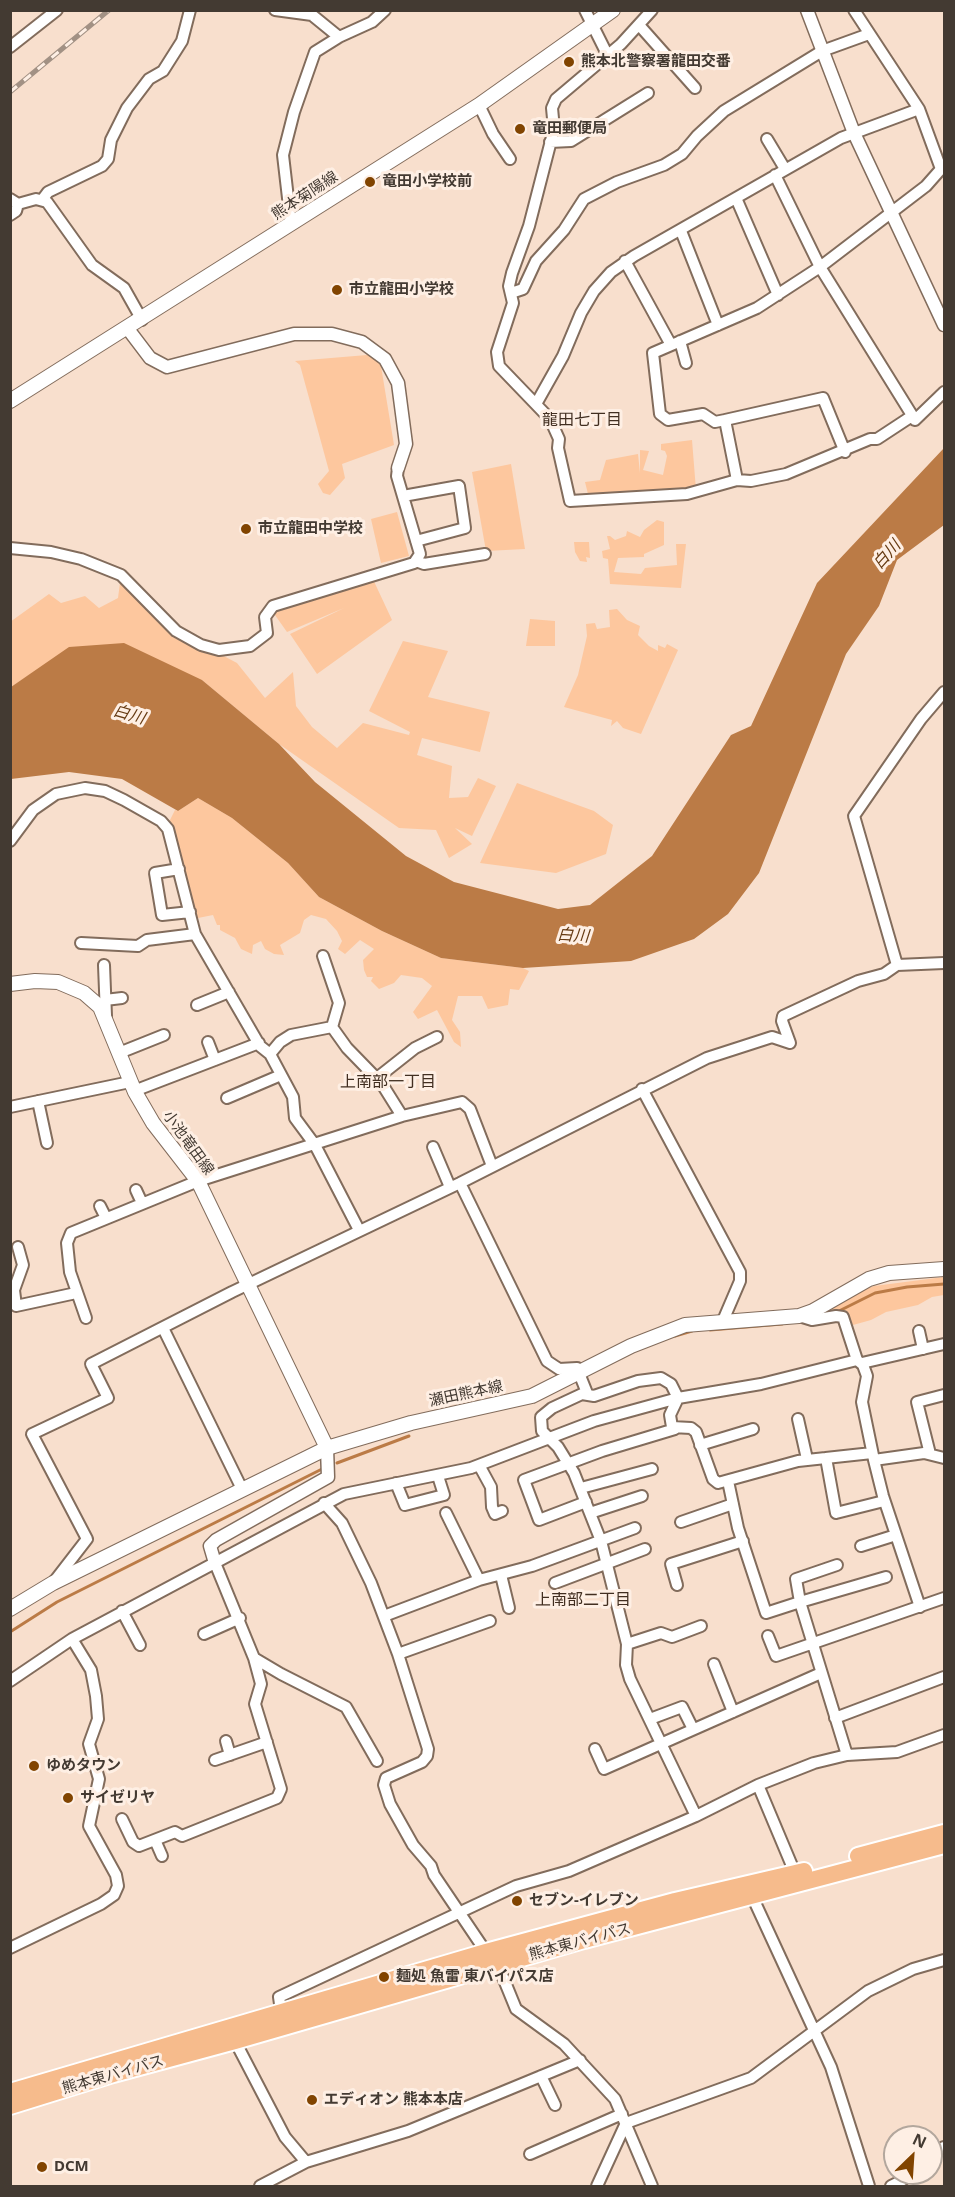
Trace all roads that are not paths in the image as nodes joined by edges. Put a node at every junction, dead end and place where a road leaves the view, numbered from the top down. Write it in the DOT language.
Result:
graph roads {
  1 [pos="57,10"];
  2 [pos="190,10"];
  3 [pos="275,10"];
  4 [pos="385,10"];
  5 [pos="585,10"];
  6 [pos="613,10"];
  7 [pos="652,10"];
  8 [pos="807,10"];
  9 [pos="854,10"];
  10 [pos="639,25"];
  11 [pos="591,27"];
  12 [pos="869,34"];
  13 [pos="339,37"];
  14 [pos="10,46"];
  15 [pos="822,51"];
  16 [pos="608,56"];
  17 [pos="695,88"];
  18 [pos="648,93"];
  19 [pos="479,105"];
  20 [pos="919,109"];
  21 [pos="854,133"];
  22 [pos="767,139"];
  23 [pos="550,142"];
  24 [pos="510,159"];
  25 [pos="780,172"];
  26 [pos="736,198"];
  27 [pos="42,200"];
  28 [pos="14,201"];
  29 [pos="891,211"];
  30 [pos="10,215"];
  31 [pos="291,224"];
  32 [pos="681,231"];
  33 [pos="625,261"];
  34 [pos="820,267"];
  35 [pos="511,293"];
  36 [pos="778,295"];
  37 [pos="142,321"];
  38 [pos="718,325"];
  39 [pos="945,325"];
  40 [pos="128,329"];
  41 [pos="676,343"];
  42 [pos="686,363"];
  43 [pos="945,392"];
  44 [pos="10,401"];
  45 [pos="536,405"];
  46 [pos="912,416"];
  47 [pos="726,420"];
  48 [pos="845,452"];
  49 [pos="398,468"];
  50 [pos="737,480"];
  51 [pos="404,496"];
  52 [pos="416,541"];
  53 [pos="10,548"];
  54 [pos="485,554"];
  55 [pos="416,561"];
  56 [pos="945,692"];
  57 [pos="10,841"];
  58 [pos="179,869"];
  59 [pos="190,912"];
  60 [pos="195,934"];
  61 [pos="81,943"];
  62 [pos="323,956"];
  63 [pos="945,963"];
  64 [pos="104,965"];
  65 [pos="897,965"];
  66 [pos="10,984"];
  67 [pos="229,992"];
  68 [pos="122,998"];
  69 [pos="105,1000"];
  70 [pos="197,1005"];
  71 [pos="106,1019"];
  72 [pos="332,1027"];
  73 [pos="164,1035"];
  74 [pos="437,1037"];
  75 [pos="208,1042"];
  76 [pos="259,1043"];
  77 [pos="119,1053"];
  78 [pos="270,1054"];
  79 [pos="215,1060"];
  80 [pos="281,1075"];
  81 [pos="377,1077"];
  82 [pos="132,1086"];
  83 [pos="642,1089"];
  84 [pos="227,1098"];
  85 [pos="38,1101"];
  86 [pos="10,1107"];
  87 [pos="402,1116"];
  88 [pos="46,1143"];
  89 [pos="315,1145"];
  90 [pos="433,1147"];
  91 [pos="492,1166"];
  92 [pos="198,1181"];
  93 [pos="455,1185"];
  94 [pos="136,1190"];
  95 [pos="142,1203"];
  96 [pos="100,1206"];
  97 [pos="106,1218"];
  98 [pos="359,1230"];
  99 [pos="18,1247"];
  100 [pos="945,1269"];
  101 [pos="249,1286"];
  102 [pos="76,1293"];
  103 [pos="799,1316"];
  104 [pos="86,1318"];
  105 [pos="722,1323"];
  106 [pos="164,1328"];
  107 [pos="919,1331"];
  108 [pos="945,1344"];
  109 [pos="923,1349"];
  110 [pos="860,1362"];
  111 [pos="580,1372"];
  112 [pos="587,1393"];
  113 [pos="945,1395"];
  114 [pos="678,1398"];
  115 [pos="798,1419"];
  116 [pos="675,1429"];
  117 [pos="753,1429"];
  118 [pos="550,1440"];
  119 [pos="700,1445"];
  120 [pos="327,1448"];
  121 [pos="930,1454"];
  122 [pos="873,1456"];
  123 [pos="826,1458"];
  124 [pos="945,1458"];
  125 [pos="807,1460"];
  126 [pos="568,1462"];
  127 [pos="479,1465"];
  128 [pos="652,1469"];
  129 [pos="438,1476"];
  130 [pos="728,1481"];
  131 [pos="396,1483"];
  132 [pos="581,1488"];
  133 [pos="242,1489"];
  134 [pos="642,1496"];
  135 [pos="884,1501"];
  136 [pos="586,1502"];
  137 [pos="324,1503"];
  138 [pos="733,1504"];
  139 [pos="446,1513"];
  140 [pos="590,1513"];
  141 [pos="496,1514"];
  142 [pos="681,1522"];
  143 [pos="634,1528"];
  144 [pos="896,1535"];
  145 [pos="601,1541"];
  146 [pos="743,1541"];
  147 [pos="861,1546"];
  148 [pos="645,1549"];
  149 [pos="215,1563"];
  150 [pos="607,1564"];
  151 [pos="837,1565"];
  152 [pos="501,1575"];
  153 [pos="886,1577"];
  154 [pos="479,1580"];
  155 [pos="53,1583"];
  156 [pos="555,1583"];
  157 [pos="677,1585"];
  158 [pos="945,1598"];
  159 [pos="800,1602"];
  160 [pos="920,1607"];
  161 [pos="509,1608"];
  162 [pos="10,1609"];
  163 [pos="122,1611"];
  164 [pos="384,1616"];
  165 [pos="240,1618"];
  166 [pos="489,1621"];
  167 [pos="701,1626"];
  168 [pos="204,1634"];
  169 [pos="768,1635"];
  170 [pos="72,1639"];
  171 [pos="811,1643"];
  172 [pos="627,1644"];
  173 [pos="141,1645"];
  174 [pos="398,1654"];
  175 [pos="254,1658"];
  176 [pos="714,1664"];
  177 [pos="821,1673"];
  178 [pos="945,1677"];
  179 [pos="10,1681"];
  180 [pos="733,1712"];
  181 [pos="835,1718"];
  182 [pos="650,1719"];
  183 [pos="693,1729"];
  184 [pos="945,1736"];
  185 [pos="226,1741"];
  186 [pos="267,1742"];
  187 [pos="661,1743"];
  188 [pos="595,1749"];
  189 [pos="230,1755"];
  190 [pos="847,1755"];
  191 [pos="215,1760"];
  192 [pos="378,1761"];
  193 [pos="758,1785"];
  194 [pos="696,1816"];
  195 [pos="122,1819"];
  196 [pos="945,1833"];
  197 [pos="155,1840"];
  198 [pos="945,1845"];
  199 [pos="162,1856"];
  200 [pos="795,1873"];
  201 [pos="752,1896"];
  202 [pos="459,1913"];
  203 [pos="10,1948"];
  204 [pos="486,1952"];
  205 [pos="945,1959"];
  206 [pos="498,1965"];
  207 [pos="281,2011"];
  208 [pos="813,2033"];
  209 [pos="236,2041"];
  210 [pos="580,2060"];
  211 [pos="541,2076"];
  212 [pos="10,2092"];
  213 [pos="555,2104"];
  214 [pos="10,2106"];
  215 [pos="624,2119"];
  216 [pos="530,2154"];
  217 [pos="306,2162"];
  218 [pos="260,2187"];
  219 [pos="597,2187"];
  220 [pos="652,2187"];
  221 [pos="869,2187"];
  1 -- 14 [label="street"];
  2 -- 27 [label="street"];
  3 -- 13 [label="street"];
  4 -- 13 [label="street"];
  5 -- 11 [label="street"];
  6 -- 11 [label="main road, 熊本菊陽線"];
  7 -- 10 [label="street"];
  8 -- 15 [label="street"];
  9 -- 12 [label="street"];
  10 -- 16 [label="street"];
  10 -- 17 [label="street"];
  11 -- 16 [label="street"];
  11 -- 19 [label="main road, 熊本菊陽線"];
  12 -- 15 [label="street"];
  12 -- 20 [label="street"];
  13 -- 31 [label="street"];
  15 -- 21 [label="street"];
  15 -- 35 [label="street"];
  16 -- 23 [label="street"];
  18 -- 23 [label="street"];
  19 -- 24 [label="street"];
  19 -- 31 [label="main road, 熊本菊陽線"];
  20 -- 21 [label="street"];
  20 -- 29 [label="street"];
  21 -- 25 [label="street"];
  21 -- 29 [label="street"];
  22 -- 25 [label="street"];
  23 -- 35 [label="street"];
  25 -- 26 [label="street"];
  25 -- 34 [label="street"];
  26 -- 32 [label="street"];
  26 -- 36 [label="street"];
  27 -- 28 [label="street"];
  27 -- 37 [label="street"];
  28 -- 30 [label="street"];
  29 -- 34 [label="street"];
  29 -- 39 [label="street"];
  31 -- 37 [label="main road, 熊本菊陽線"];
  32 -- 33 [label="street"];
  32 -- 38 [label="street"];
  33 -- 41 [label="street"];
  33 -- 45 [label="street"];
  34 -- 36 [label="street"];
  34 -- 46 [label="street"];
  35 -- 45 [label="street"];
  36 -- 38 [label="street"];
  37 -- 40 [label="main road, 熊本菊陽線"];
  38 -- 41 [label="street"];
  40 -- 44 [label="main road, 熊本菊陽線"];
  40 -- 49 [label="street"];
  41 -- 42 [label="street"];
  41 -- 47 [label="street"];
  43 -- 46 [label="street"];
  45 -- 50 [label="street"];
  46 -- 48 [label="street"];
  47 -- 48 [label="street"];
  47 -- 50 [label="street"];
  48 -- 50 [label="street"];
  49 -- 51 [label="street"];
  51 -- 52 [label="street"];
  51 -- 52 [label="street"];
  52 -- 55 [label="street"];
  53 -- 55 [label="street"];
  54 -- 55 [label="street"];
  56 -- 65 [label="street"];
  57 -- 58 [label="street"];
  58 -- 59 [label="street"];
  58 -- 59 [label="street"];
  59 -- 60 [label="street"];
  60 -- 61 [label="street"];
  60 -- 67 [label="street"];
  62 -- 72 [label="street"];
  63 -- 65 [label="street"];
  64 -- 69 [label="street"];
  65 -- 83 [label="street"];
  66 -- 71 [label="main road, 小池竜田線"];
  67 -- 70 [label="street"];
  67 -- 76 [label="street"];
  68 -- 69 [label="street"];
  69 -- 71 [label="street"];
  71 -- 77 [label="main road, 小池竜田線"];
  72 -- 78 [label="street"];
  72 -- 81 [label="street"];
  73 -- 77 [label="street"];
  74 -- 81 [label="street"];
  75 -- 79 [label="street"];
  76 -- 78 [label="street"];
  76 -- 79 [label="street"];
  77 -- 82 [label="main road, 小池竜田線"];
  78 -- 80 [label="street"];
  79 -- 82 [label="street"];
  80 -- 84 [label="street"];
  80 -- 89 [label="street"];
  81 -- 87 [label="street"];
  82 -- 85 [label="street"];
  82 -- 92 [label="main road, 小池竜田線"];
  83 -- 91 [label="street"];
  83 -- 105 [label="street"];
  85 -- 86 [label="street"];
  85 -- 88 [label="street"];
  87 -- 89 [label="street"];
  87 -- 91 [label="street"];
  89 -- 92 [label="street"];
  89 -- 98 [label="street"];
  90 -- 93 [label="street"];
  91 -- 93 [label="street"];
  92 -- 95 [label="street"];
  92 -- 101 [label="main road, 小池竜田線"];
  93 -- 98 [label="street"];
  93 -- 111 [label="street"];
  94 -- 95 [label="street"];
  95 -- 97 [label="street"];
  96 -- 97 [label="street"];
  97 -- 102 [label="street"];
  98 -- 101 [label="street"];
  99 -- 102 [label="street"];
  100 -- 103 [label="main road, 瀬田熊本線"];
  101 -- 106 [label="street"];
  101 -- 120 [label="main road, 小池竜田線"];
  102 -- 104 [label="street"];
  103 -- 105 [label="main road, 瀬田熊本線"];
  103 -- 110 [label="street"];
  105 -- 111 [label="main road, 瀬田熊本線"];
  106 -- 133 [label="street"];
  106 -- 155 [label="street"];
  107 -- 109 [label="street"];
  108 -- 109 [label="street"];
  109 -- 110 [label="street"];
  110 -- 114 [label="street"];
  110 -- 122 [label="street"];
  111 -- 112 [label="street"];
  111 -- 120 [label="main road, 瀬田熊本線"];
  112 -- 114 [label="street"];
  112 -- 118 [label="street"];
  113 -- 121 [label="street"];
  114 -- 116 [label="street"];
  114 -- 118 [label="street"];
  115 -- 125 [label="street"];
  116 -- 119 [label="street"];
  116 -- 126 [label="street"];
  117 -- 119 [label="street"];
  118 -- 126 [label="street"];
  118 -- 127 [label="street"];
  119 -- 130 [label="street"];
  120 -- 133 [label="main road, 瀬田熊本線"];
  120 -- 149 [label="street"];
  121 -- 122 [label="street"];
  121 -- 124 [label="street"];
  122 -- 123 [label="street"];
  122 -- 135 [label="street"];
  123 -- 125 [label="street"];
  123 -- 135 [label="street"];
  125 -- 130 [label="street"];
  126 -- 132 [label="street"];
  126 -- 136 [label="street"];
  127 -- 129 [label="street"];
  127 -- 141 [label="street"];
  128 -- 132 [label="street"];
  129 -- 131 [label="street"];
  129 -- 131 [label="street"];
  130 -- 138 [label="street"];
  131 -- 137 [label="street"];
  132 -- 136 [label="street"];
  133 -- 155 [label="main road, 瀬田熊本線"];
  134 -- 140 [label="street"];
  135 -- 144 [label="street"];
  136 -- 140 [label="street"];
  137 -- 149 [label="street"];
  137 -- 164 [label="street"];
  138 -- 142 [label="street"];
  138 -- 146 [label="street"];
  139 -- 154 [label="street"];
  140 -- 145 [label="street"];
  143 -- 145 [label="street"];
  144 -- 147 [label="street"];
  144 -- 160 [label="street"];
  145 -- 150 [label="street"];
  145 -- 152 [label="street"];
  146 -- 157 [label="street"];
  146 -- 159 [label="street"];
  148 -- 150 [label="street"];
  149 -- 163 [label="street"];
  149 -- 165 [label="street"];
  150 -- 156 [label="street"];
  150 -- 172 [label="street"];
  151 -- 159 [label="street"];
  152 -- 154 [label="street"];
  152 -- 161 [label="street"];
  153 -- 159 [label="street"];
  154 -- 164 [label="street"];
  155 -- 162 [label="main road, 瀬田熊本線"];
  158 -- 160 [label="street"];
  159 -- 171 [label="street"];
  160 -- 171 [label="street"];
  163 -- 170 [label="street"];
  163 -- 173 [label="street"];
  164 -- 174 [label="street"];
  165 -- 168 [label="street"];
  165 -- 175 [label="street"];
  166 -- 174 [label="street"];
  167 -- 172 [label="street"];
  169 -- 171 [label="street"];
  170 -- 179 [label="street"];
  170 -- 203 [label="street"];
  171 -- 177 [label="street"];
  172 -- 182 [label="street"];
  174 -- 202 [label="street"];
  175 -- 186 [label="street"];
  175 -- 192 [label="street"];
  176 -- 180 [label="street"];
  177 -- 180 [label="street"];
  177 -- 181 [label="street"];
  178 -- 181 [label="street"];
  180 -- 183 [label="street"];
  181 -- 190 [label="street"];
  182 -- 183 [label="street"];
  182 -- 187 [label="street"];
  183 -- 187 [label="street"];
  184 -- 190 [label="street"];
  185 -- 189 [label="street"];
  186 -- 189 [label="street"];
  186 -- 197 [label="street"];
  187 -- 188 [label="street"];
  187 -- 194 [label="street"];
  189 -- 191 [label="street"];
  190 -- 193 [label="street"];
  193 -- 194 [label="street"];
  193 -- 200 [label="street"];
  194 -- 202 [label="street"];
  195 -- 197 [label="street"];
  196 -- 200 [label="highway, 熊本東バイパス"];
  197 -- 199 [label="street"];
  198 -- 201 [label="highway, 熊本東バイパス"];
  200 -- 204 [label="highway, 熊本東バイパス"];
  201 -- 206 [label="highway, 熊本東バイパス"];
  201 -- 208 [label="street"];
  202 -- 204 [label="street"];
  202 -- 207 [label="street"];
  204 -- 206 [label="street"];
  204 -- 207 [label="highway, 熊本東バイパス"];
  205 -- 208 [label="street"];
  206 -- 209 [label="highway, 熊本東バイパス"];
  206 -- 210 [label="street"];
  207 -- 212 [label="highway, 熊本東バイパス"];
  208 -- 215 [label="street"];
  208 -- 221 [label="street"];
  209 -- 214 [label="highway, 熊本東バイパス"];
  209 -- 217 [label="street"];
  210 -- 211 [label="street"];
  210 -- 215 [label="street"];
  211 -- 213 [label="street"];
  211 -- 217 [label="street"];
  215 -- 216 [label="street"];
  215 -- 219 [label="street"];
  215 -- 220 [label="street"];
  217 -- 218 [label="street"];
}
